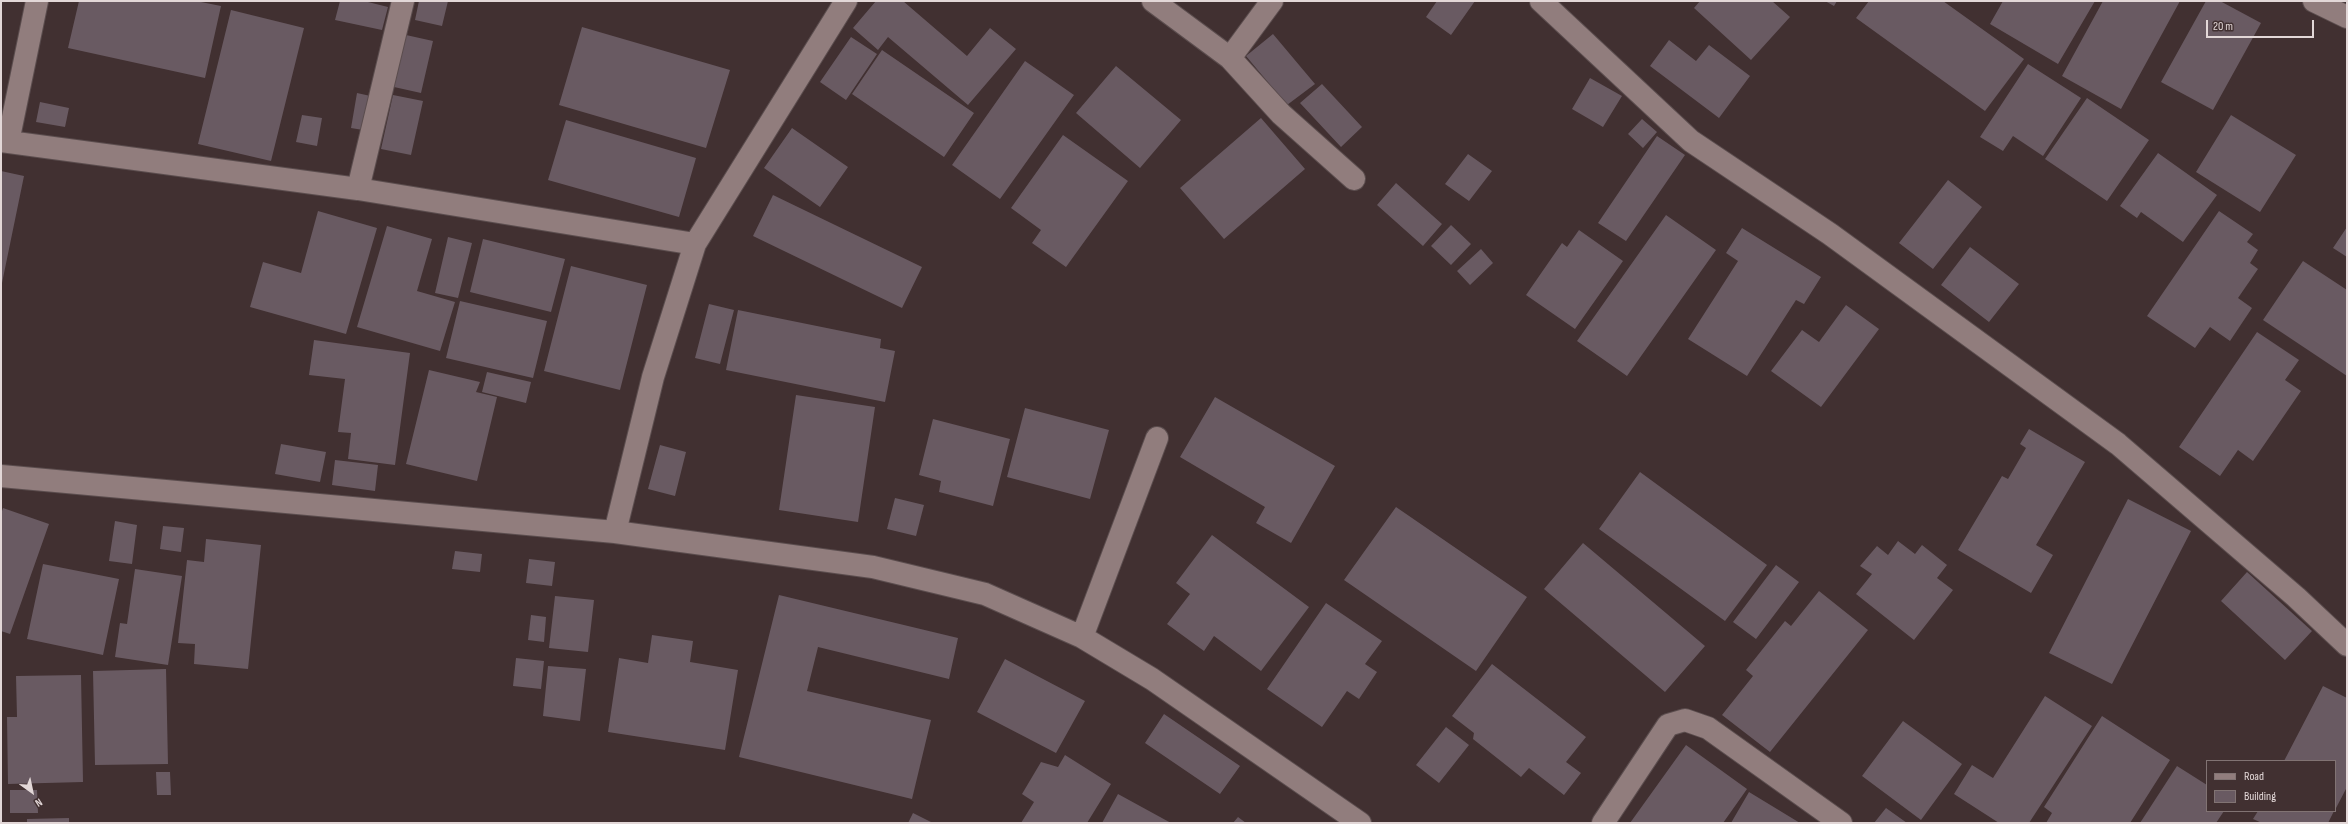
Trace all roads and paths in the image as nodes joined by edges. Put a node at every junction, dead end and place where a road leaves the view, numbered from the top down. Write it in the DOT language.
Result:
graph roads {
  1 [pos="37,1"];
  2 [pos="403,1"];
  3 [pos="846,1"];
  4 [pos="1153,1"];
  5 [pos="1272,1"];
  6 [pos="1541,1"];
  7 [pos="2314,1"];
  8 [pos="2347,17"];
  9 [pos="1230,58"];
  10 [pos="4,142"];
  11 [pos="1354,179"];
  12 [pos="358,189"];
  13 [pos="695,244"];
  14 [pos="1157,438"];
  15 [pos="1,476"];
  16 [pos="615,532"];
  17 [pos="1082,637"];
  18 [pos="2347,645"];
  19 [pos="1360,823"];
  20 [pos="1603,823"];
  21 [pos="1841,823"];
  1 -- 10 [label="street"];
  2 -- 12 [label="street"];
  3 -- 13 [label="street"];
  4 -- 9 [label="street"];
  5 -- 9 [label="street"];
  6 -- 18 [label="street"];
  7 -- 8 [label="street"];
  9 -- 11 [label="street"];
  10 -- 12 [label="street"];
  12 -- 13 [label="street"];
  13 -- 16 [label="street"];
  14 -- 17 [label="street"];
  15 -- 16 [label="street"];
  16 -- 17 [label="street"];
  17 -- 19 [label="street"];
  20 -- 21 [label="street"];
}
